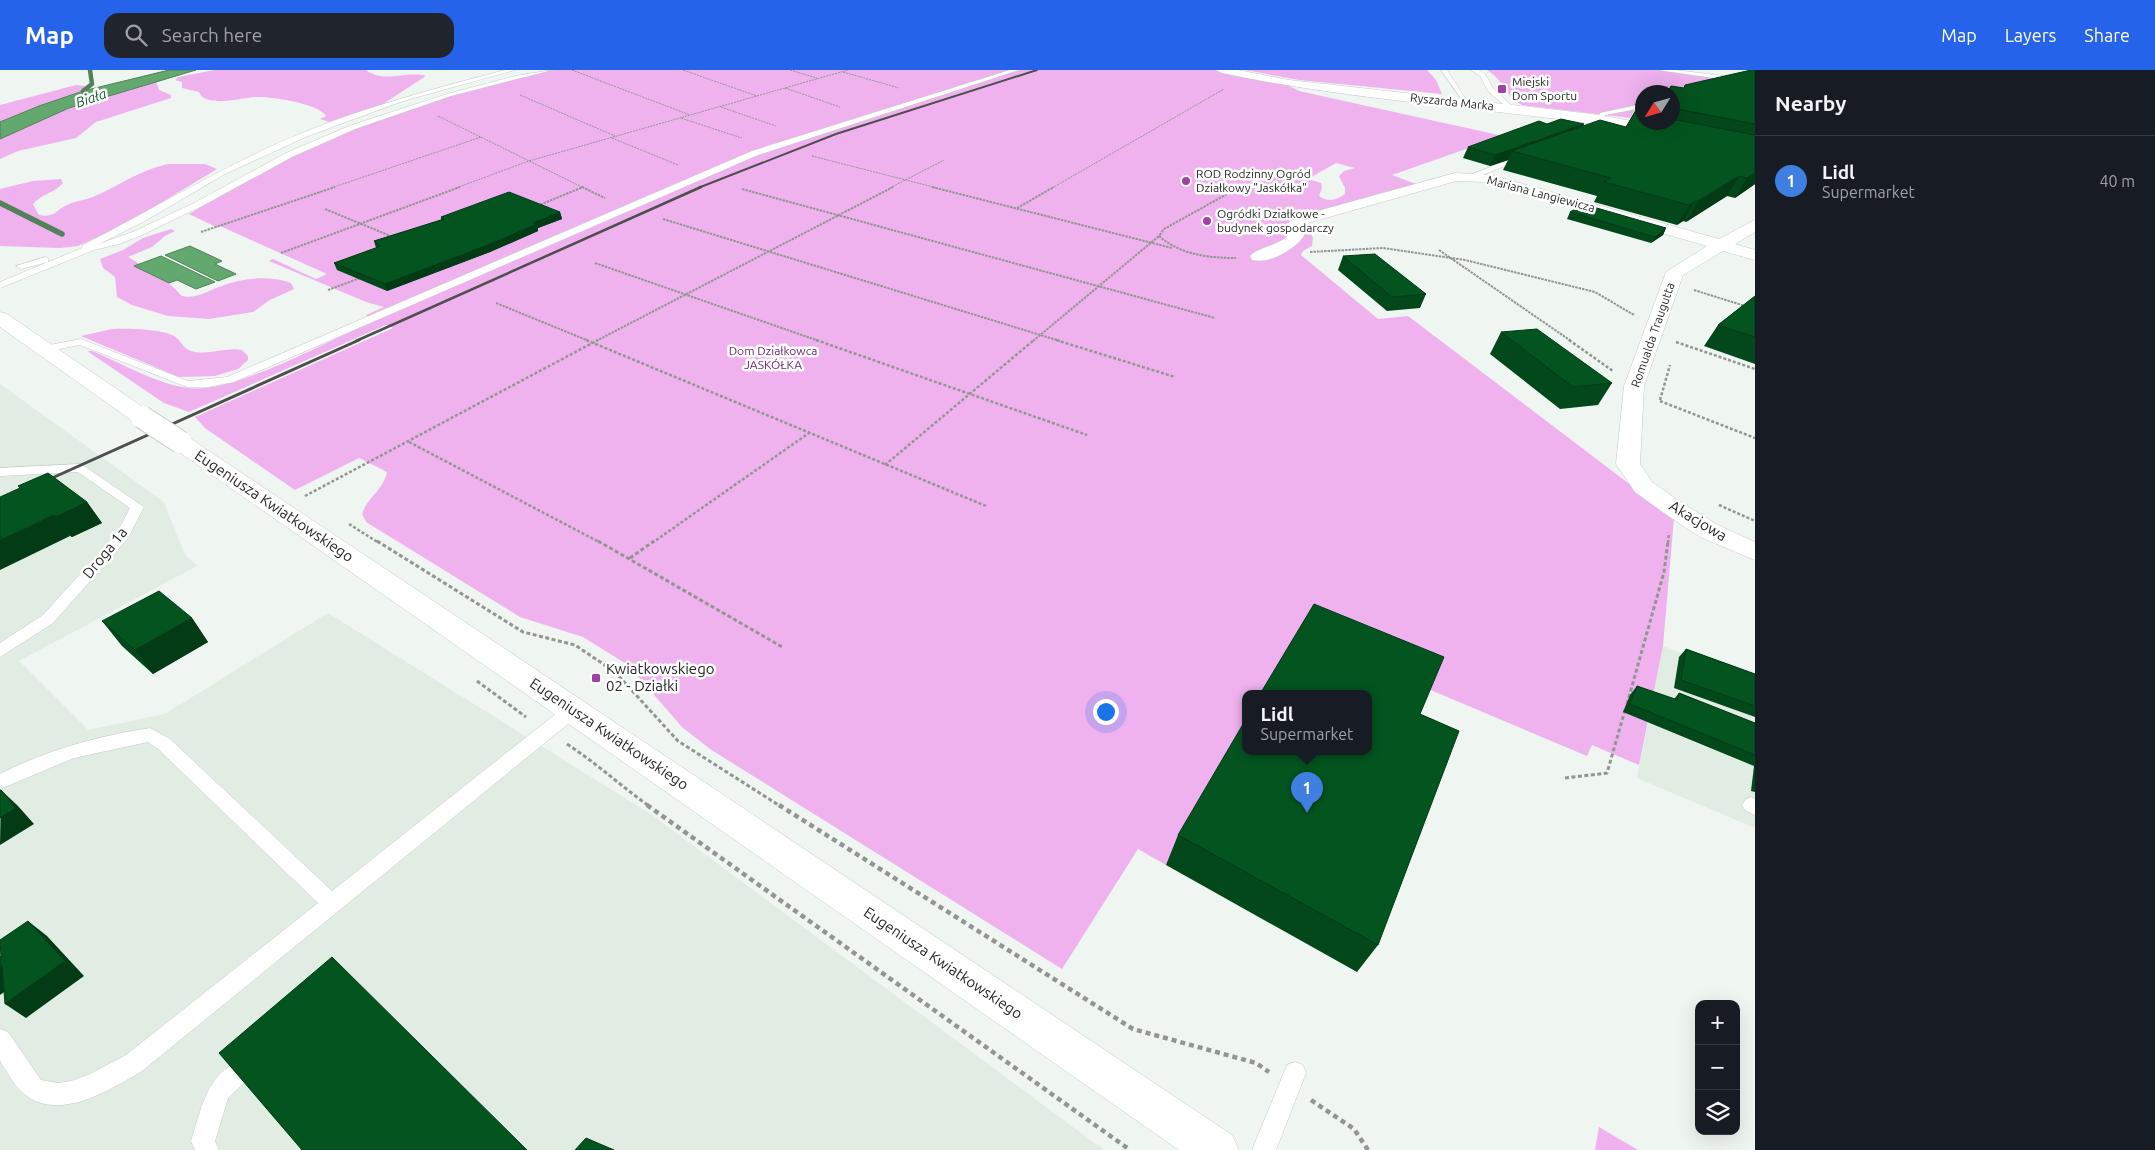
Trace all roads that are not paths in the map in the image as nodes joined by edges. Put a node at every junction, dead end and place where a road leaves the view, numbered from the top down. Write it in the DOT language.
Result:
graph roads {
  1 [pos="512,70"];
  2 [pos="549,70"];
  3 [pos="1016,70"];
  4 [pos="1222,70"];
  5 [pos="1444,70"];
  6 [pos="1474,70"];
  7 [pos="1661,70"];
  8 [pos="1755,75"];
  9 [pos="1752,82"];
  10 [pos="1722,88"];
  11 [pos="1467,103"];
  12 [pos="1635,107"];
  13 [pos="1512,108"];
  14 [pos="1603,124"];
  15 [pos="1675,133"];
  16 [pos="1533,154"];
  17 [pos="1469,176"];
  18 [pos="1755,225"];
  19 [pos="1722,245"];
  20 [pos="94,247"];
  21 [pos="1755,255"];
  22 [pos="74,256"];
  23 [pos="1258,256"];
  24 [pos="21,266"];
  25 [pos="0,286"];
  26 [pos="0,318"];
  27 [pos="44,349"];
  28 [pos="0,472"];
  29 [pos="1643,487"];
  30 [pos="1755,552"];
  31 [pos="0,651"];
  32 [pos="573,710"];
  33 [pos="0,782"];
  34 [pos="332,904"];
  35 [pos="0,1040"];
  36 [pos="238,1073"];
  37 [pos="1292,1079"];
  38 [pos="206,1150"];
  39 [pos="1218,1150"];
  40 [pos="1264,1150"];
  1 -- 20 [label="lane"];
  2 -- 20 [label="lane"];
  3 -- 27 [label="lane"];
  4 -- 11 [label="street, Ryszarda Marka"];
  5 -- 11 [label="lane"];
  6 -- 13 [label="lane"];
  7 -- 9 [label="lane"];
  8 -- 9 [label="lane"];
  9 -- 10 [label="lane"];
  11 -- 13 [label="street, Ryszarda Marka"];
  12 -- 14 [label="lane"];
  13 -- 14 [label="street, Ryszarda Marka"];
  14 -- 15 [label="street, Ryszarda Marka"];
  16 -- 17 [label="lane"];
  17 -- 19 [label="street, Mariana Langiewicza"];
  17 -- 23 [label="street, Mariana Langiewicza"];
  18 -- 19 [label="street, Romualda Traugutta"];
  19 -- 21 [label="street, Mariana Langiewicza"];
  19 -- 29 [label="street, Romualda Traugutta"];
  20 -- 22 [label="lane"];
  22 -- 24 [label="lane"];
  22 -- 25 [label="lane"];
  26 -- 27 [label="street, Eugeniusza Kwiatkowskiego"];
  27 -- 32 [label="street, Eugeniusza Kwiatkowskiego, bridge"];
  28 -- 31 [label="lane, Droga 1a"];
  29 -- 30 [label="street, Akacjowa"];
  32 -- 34 [label="lane"];
  32 -- 39 [label="street, Eugeniusza Kwiatkowskiego"];
  33 -- 34 [label="lane"];
  34 -- 35 [label="lane"];
  36 -- 38 [label="lane"];
  37 -- 40 [label="lane"];
}
